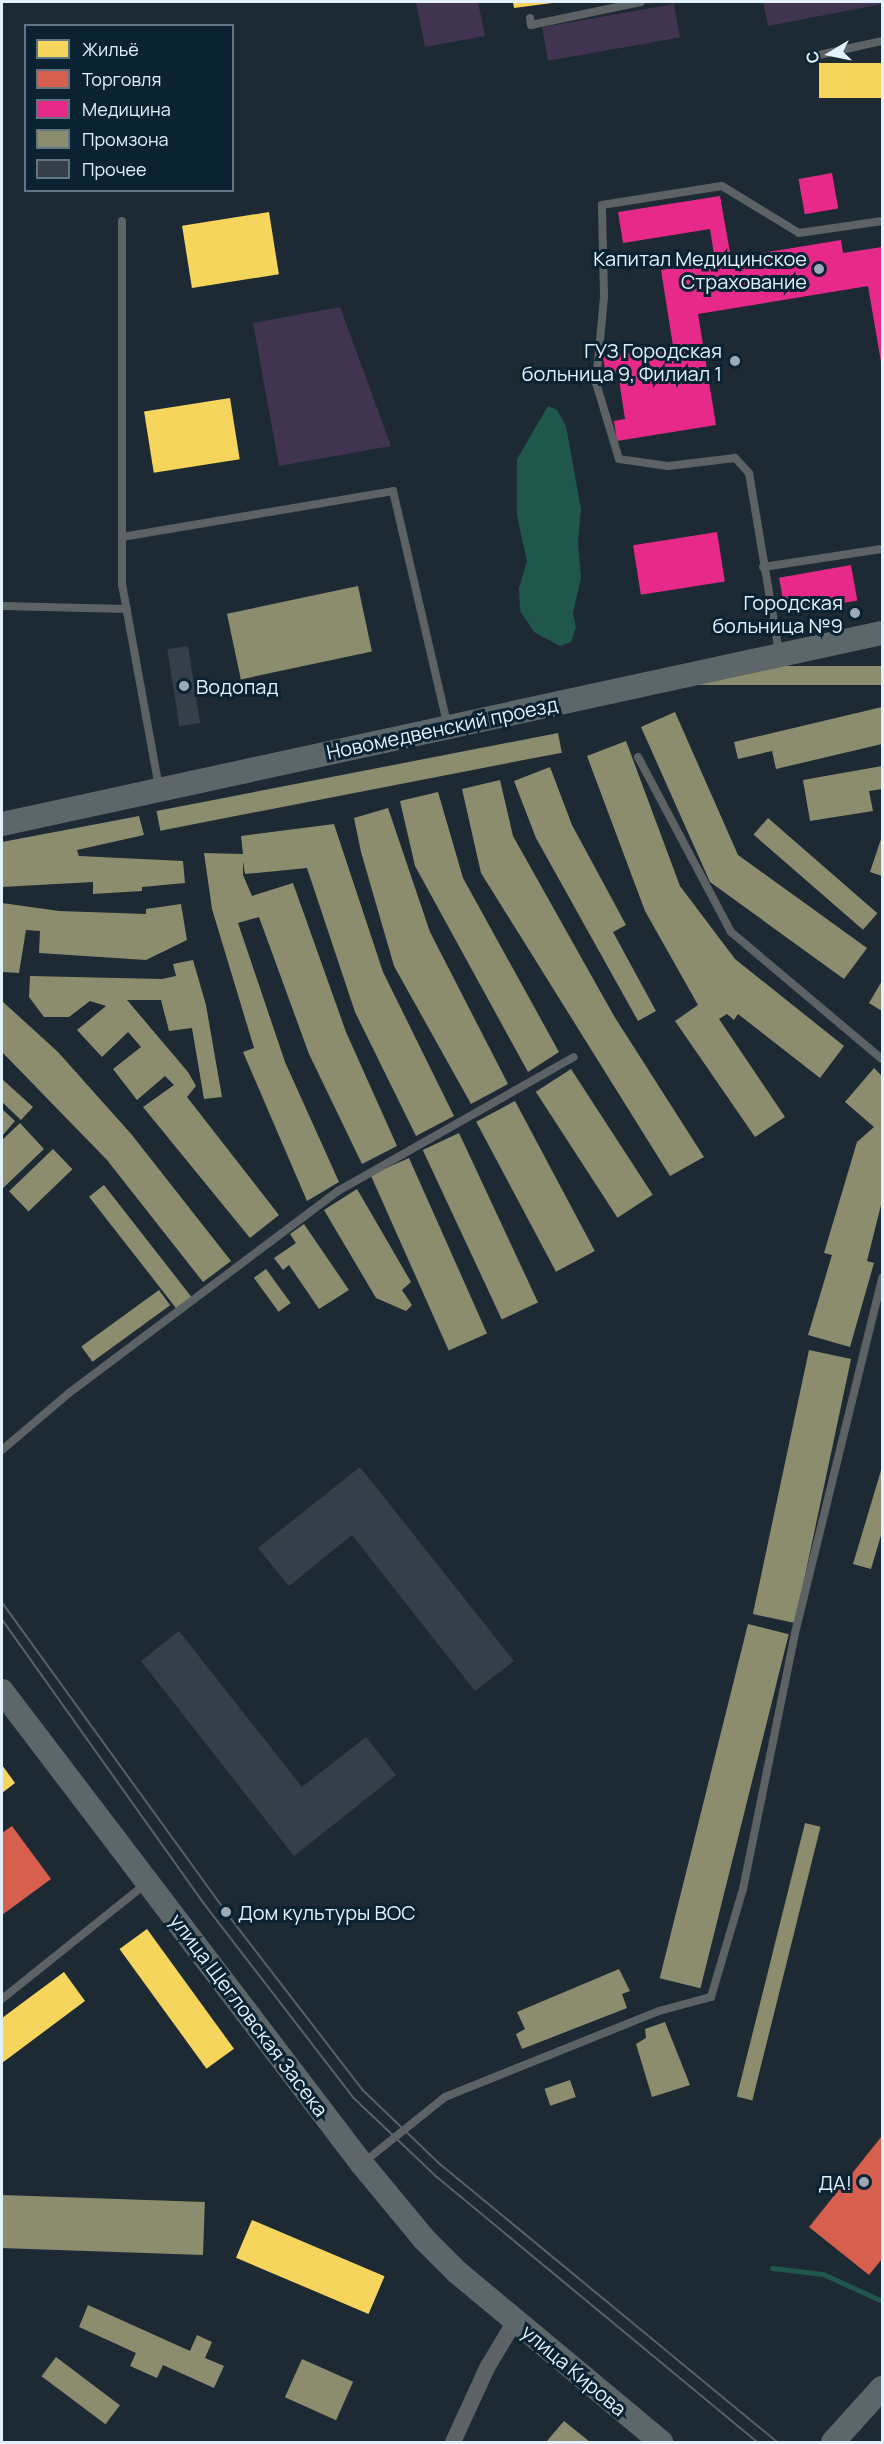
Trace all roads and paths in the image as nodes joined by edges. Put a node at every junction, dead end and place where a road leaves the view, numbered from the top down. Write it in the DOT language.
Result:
graph roads {
  1 [pos="641,2"];
  2 [pos="530,18"];
  3 [pos="882,41"];
  4 [pos="819,55"];
  5 [pos="122,221"];
  6 [pos="882,221"];
  7 [pos="122,537"];
  8 [pos="882,549"];
  9 [pos="763,567"];
  10 [pos="2,606"];
  11 [pos="127,609"];
  12 [pos="882,633"];
  13 [pos="779,656"];
  14 [pos="448,727"];
  15 [pos="638,757"];
  16 [pos="159,787"];
  17 [pos="2,824"];
  18 [pos="574,1057"];
  19 [pos="882,1059"];
  20 [pos="882,1278"];
  21 [pos="2,1450"];
  22 [pos="2,1691"];
  23 [pos="150,1881"];
  24 [pos="2,1999"];
  25 [pos="362,2164"];
  26 [pos="515,2321"];
  27 [pos="882,2388"];
  28 [pos="453,2442"];
  29 [pos="661,2442"];
  30 [pos="833,2442"];
  1 -- 2 [label="lane"];
  3 -- 4 [label="lane"];
  5 -- 7 [label="lane"];
  6 -- 9 [label="lane"];
  7 -- 11 [label="lane"];
  7 -- 14 [label="lane"];
  8 -- 9 [label="lane"];
  9 -- 13 [label="lane"];
  10 -- 11 [label="lane"];
  11 -- 16 [label="lane"];
  12 -- 13 [label="street, Новомедвенский проезд"];
  13 -- 14 [label="street, Новомедвенский проезд"];
  14 -- 16 [label="street, Новомедвенский проезд"];
  15 -- 19 [label="lane"];
  16 -- 17 [label="street, Новомедвенский проезд"];
  18 -- 21 [label="lane"];
  20 -- 25 [label="lane"];
  22 -- 23 [label="street, улица Щегловская Засека"];
  23 -- 24 [label="lane"];
  23 -- 25 [label="street, улица Щегловская Засека"];
  25 -- 26 [label="street, улица Щегловская Засека"];
  26 -- 28 [label="street"];
  26 -- 29 [label="street, улица Кирова"];
  27 -- 30 [label="street"];
}
